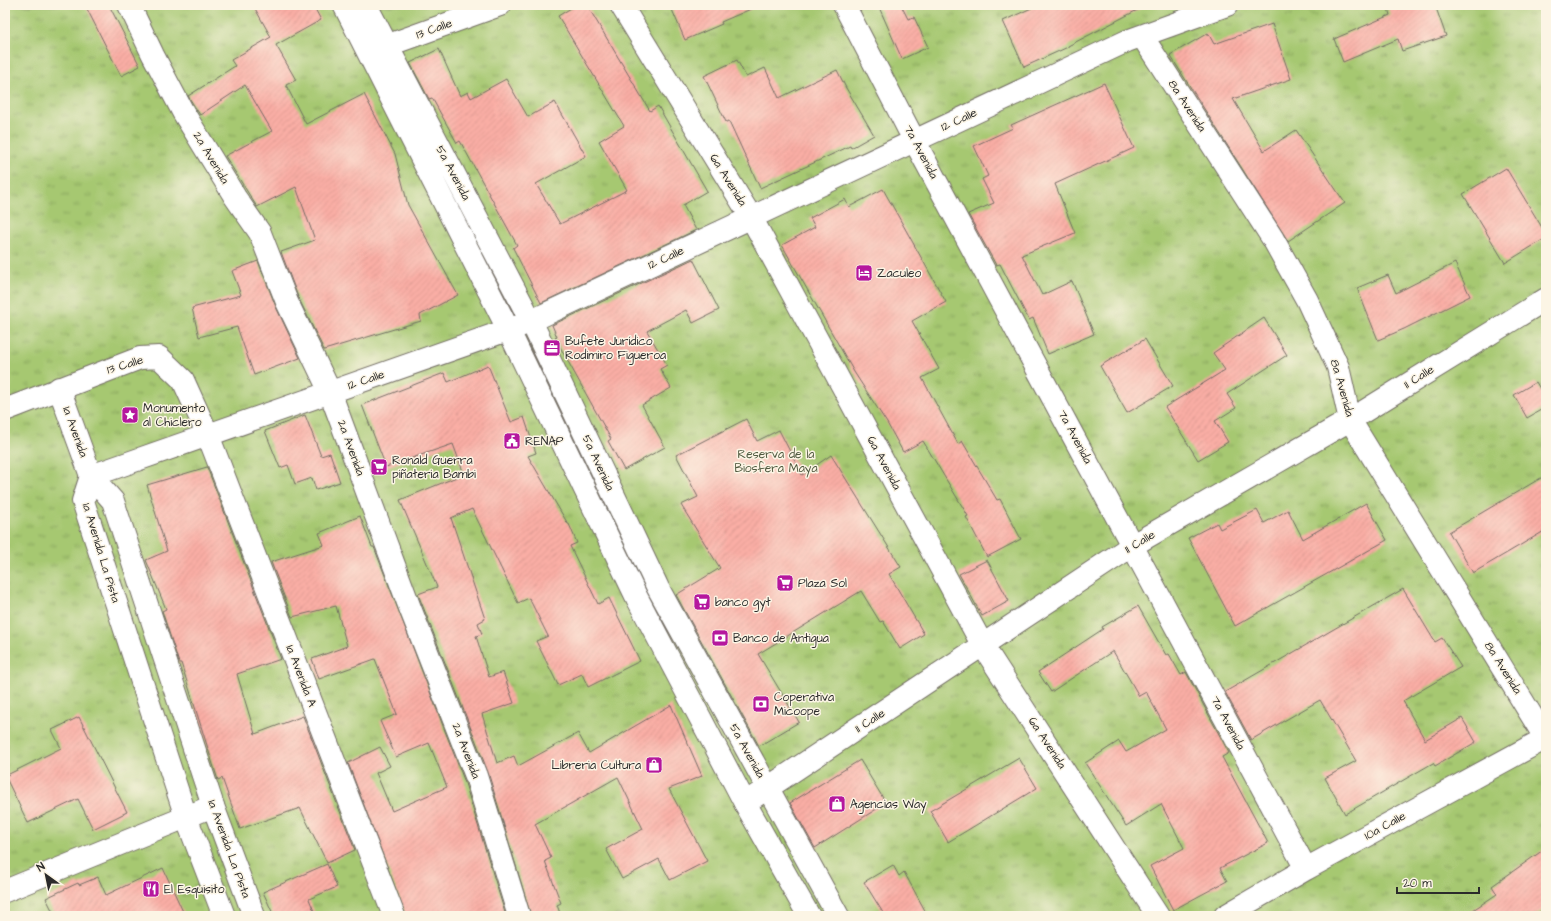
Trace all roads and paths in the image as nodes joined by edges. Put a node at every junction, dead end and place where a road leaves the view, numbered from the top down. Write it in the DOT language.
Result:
graph roads {
  1 [pos="129,5"];
  2 [pos="344,5"];
  3 [pos="366,5"];
  4 [pos="500,5"];
  5 [pos="620,5"];
  6 [pos="844,5"];
  7 [pos="1227,5"];
  8 [pos="1142,36"];
  9 [pos="377,49"];
  10 [pos="914,140"];
  11 [pos="751,217"];
  12 [pos="1546,298"];
  13 [pos="531,321"];
  14 [pos="508,329"];
  15 [pos="59,388"];
  16 [pos="330,392"];
  17 [pos="5,410"];
  18 [pos="1350,420"];
  19 [pos="208,435"];
  20 [pos="91,476"];
  21 [pos="1133,545"];
  22 [pos="658,588"];
  23 [pos="638,598"];
  24 [pos="983,646"];
  25 [pos="1546,738"];
  26 [pos="767,788"];
  27 [pos="745,803"];
  28 [pos="213,806"];
  29 [pos="186,817"];
  30 [pos="1306,869"];
  31 [pos="5,891"];
  32 [pos="224,916"];
  33 [pos="254,916"];
  34 [pos="394,916"];
  35 [pos="519,916"];
  36 [pos="809,916"];
  37 [pos="838,916"];
  38 [pos="1158,916"];
  39 [pos="1225,916"];
  1 -- 16 [label="street, 2a Avenida"];
  2 -- 9 [label="street, 5a Avenida"];
  3 -- 9 [label="street, 5a Avenida"];
  4 -- 9 [label="street, 13 Calle"];
  5 -- 11 [label="street, 6a Avenida"];
  6 -- 10 [label="street, 7a Avenida"];
  7 -- 8 [label="street, 12 Calle"];
  8 -- 10 [label="street, 12 Calle"];
  8 -- 18 [label="street, 8a Avenida"];
  9 -- 13 [label="street, 5a Avenida"];
  9 -- 14 [label="street, 5a Avenida"];
  10 -- 11 [label="street, 12 Calle"];
  10 -- 21 [label="street, 7a Avenida"];
  11 -- 13 [label="street, 12 Calle"];
  11 -- 24 [label="street, 6a Avenida"];
  12 -- 18 [label="street, 11 Calle"];
  13 -- 14 [label="street, 12 Calle"];
  13 -- 22 [label="street, 5a Avenida"];
  14 -- 16 [label="street, 12 Calle"];
  14 -- 23 [label="street, 5a Avenida"];
  15 -- 17 [label="street, 13 Calle"];
  15 -- 19 [label="street, 13 Calle"];
  15 -- 20 [label="street, 1a Avenida"];
  16 -- 19 [label="street, 12 Calle"];
  16 -- 35 [label="street, 2a Avenida"];
  18 -- 21 [label="street, 11 Calle"];
  18 -- 25 [label="street, 8a Avenida"];
  19 -- 20 [label="street, 12 Calle"];
  19 -- 34 [label="street, 1a Avenida A"];
  20 -- 28 [label="street, 1a Avenida La Pista"];
  20 -- 29 [label="street, 1a Avenida La Pista"];
  21 -- 24 [label="street, 11 Calle"];
  21 -- 30 [label="street, 7a Avenida"];
  22 -- 23 [label="street"];
  22 -- 26 [label="street, 5a Avenida"];
  23 -- 27 [label="street, 5a Avenida"];
  24 -- 26 [label="street, 11 Calle"];
  24 -- 38 [label="street, 6a Avenida"];
  25 -- 30 [label="street, 10a Calle"];
  26 -- 27 [label="street, 11 Calle"];
  26 -- 37 [label="street, 5a Avenida"];
  27 -- 36 [label="street, 5a Avenida"];
  28 -- 29 [label="street"];
  28 -- 33 [label="street, 1a Avenida La Pista"];
  29 -- 31 [label="street"];
  29 -- 32 [label="street, 1a Avenida La Pista"];
  30 -- 39 [label="street, 10a Calle"];
}
